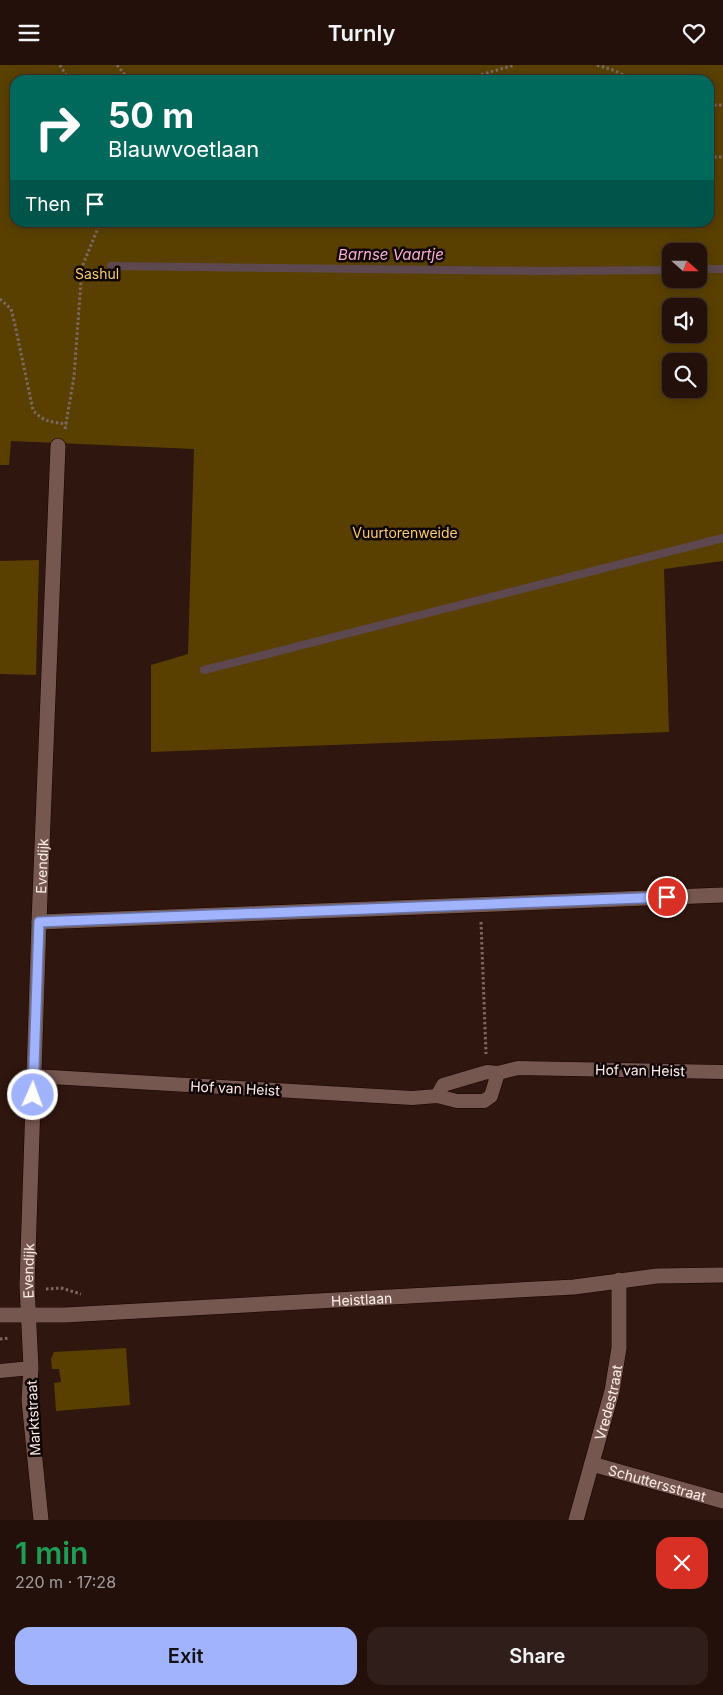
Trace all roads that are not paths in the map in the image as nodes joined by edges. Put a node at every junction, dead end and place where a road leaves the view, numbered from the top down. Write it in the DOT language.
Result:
graph roads {
  1 [pos="58,446"];
  2 [pos="723,895"];
  3 [pos="39,922"];
  4 [pos="723,1072"];
  5 [pos="493,1073"];
  6 [pos="34,1076"];
  7 [pos="437,1096"];
  8 [pos="723,1275"];
  9 [pos="619,1280"];
  10 [pos="0,1315"];
  11 [pos="28,1315"];
  12 [pos="31,1368"];
  13 [pos="0,1371"];
  14 [pos="592,1464"];
  15 [pos="723,1501"];
  16 [pos="41,1520"];
  17 [pos="576,1520"];
  1 -- 3 [label="street, Evendijk"];
  2 -- 3 [label="street"];
  3 -- 6 [label="street, Evendijk"];
  4 -- 5 [label="lane, Hof van Heist"];
  5 -- 7 [label="lane, Hof van Heist"];
  5 -- 7 [label="lane, Hof van Heist"];
  6 -- 7 [label="lane, Hof van Heist"];
  6 -- 11 [label="street, Evendijk"];
  8 -- 9 [label="street, Heistlaan"];
  9 -- 11 [label="street, Heistlaan"];
  9 -- 14 [label="street, Vredestraat"];
  10 -- 11 [label="street, Heistlaan"];
  11 -- 12 [label="street, Marktstraat"];
  12 -- 13 [label="lane"];
  12 -- 16 [label="street, Marktstraat"];
  14 -- 15 [label="street, Schuttersstraat"];
  14 -- 17 [label="street, Vredestraat"];
}
